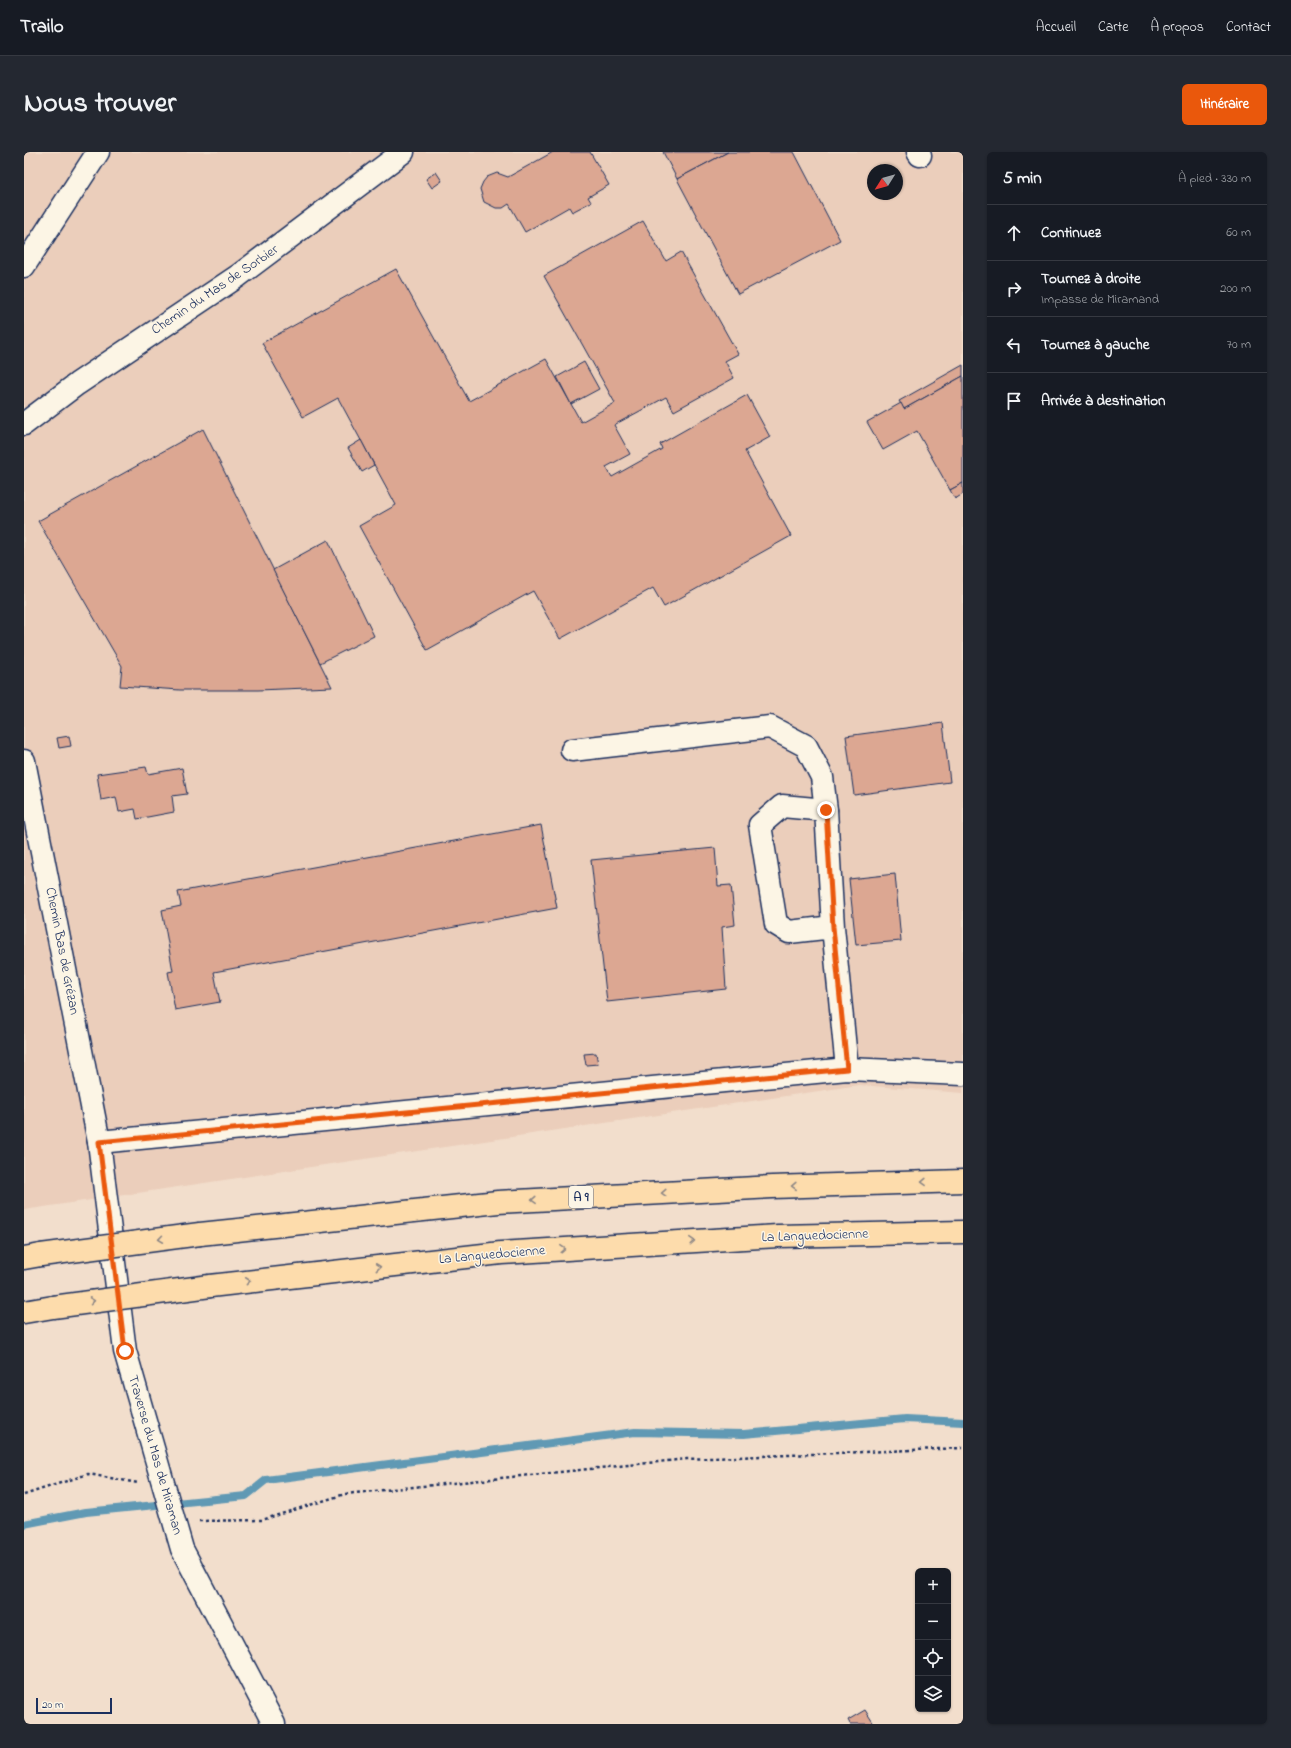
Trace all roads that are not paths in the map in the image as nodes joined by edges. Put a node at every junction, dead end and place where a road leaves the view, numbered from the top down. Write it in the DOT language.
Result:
graph roads {
  1 [pos="98,152"];
  2 [pos="392,156"];
  3 [pos="24,266"];
  4 [pos="24,424"];
  5 [pos="572,750"];
  6 [pos="24,761"];
  7 [pos="826,810"];
  8 [pos="833,927"];
  9 [pos="847,1069"];
  10 [pos="963,1074"];
  11 [pos="99,1142"];
  12 [pos="963,1181"];
  13 [pos="963,1232"];
  14 [pos="33,1256"];
  15 [pos="24,1312"];
  16 [pos="274,1724"];
  1 -- 3 [label="street"];
  2 -- 4 [label="street, Chemin du Mas de Sorbier"];
  5 -- 7 [label="street"];
  6 -- 11 [label="street, Chemin Bas de Grézan"];
  7 -- 8 [label="street"];
  7 -- 8 [label="street"];
  8 -- 9 [label="street"];
  9 -- 10 [label="street"];
  9 -- 11 [label="street"];
  11 -- 16 [label="street, Traverse du Mas de Miraman"];
  12 -- 14 [label="highway, A 9, one-way, bridge"];
  15 -- 13 [label="highway, La Languedocienne, one-way, bridge"];
}
